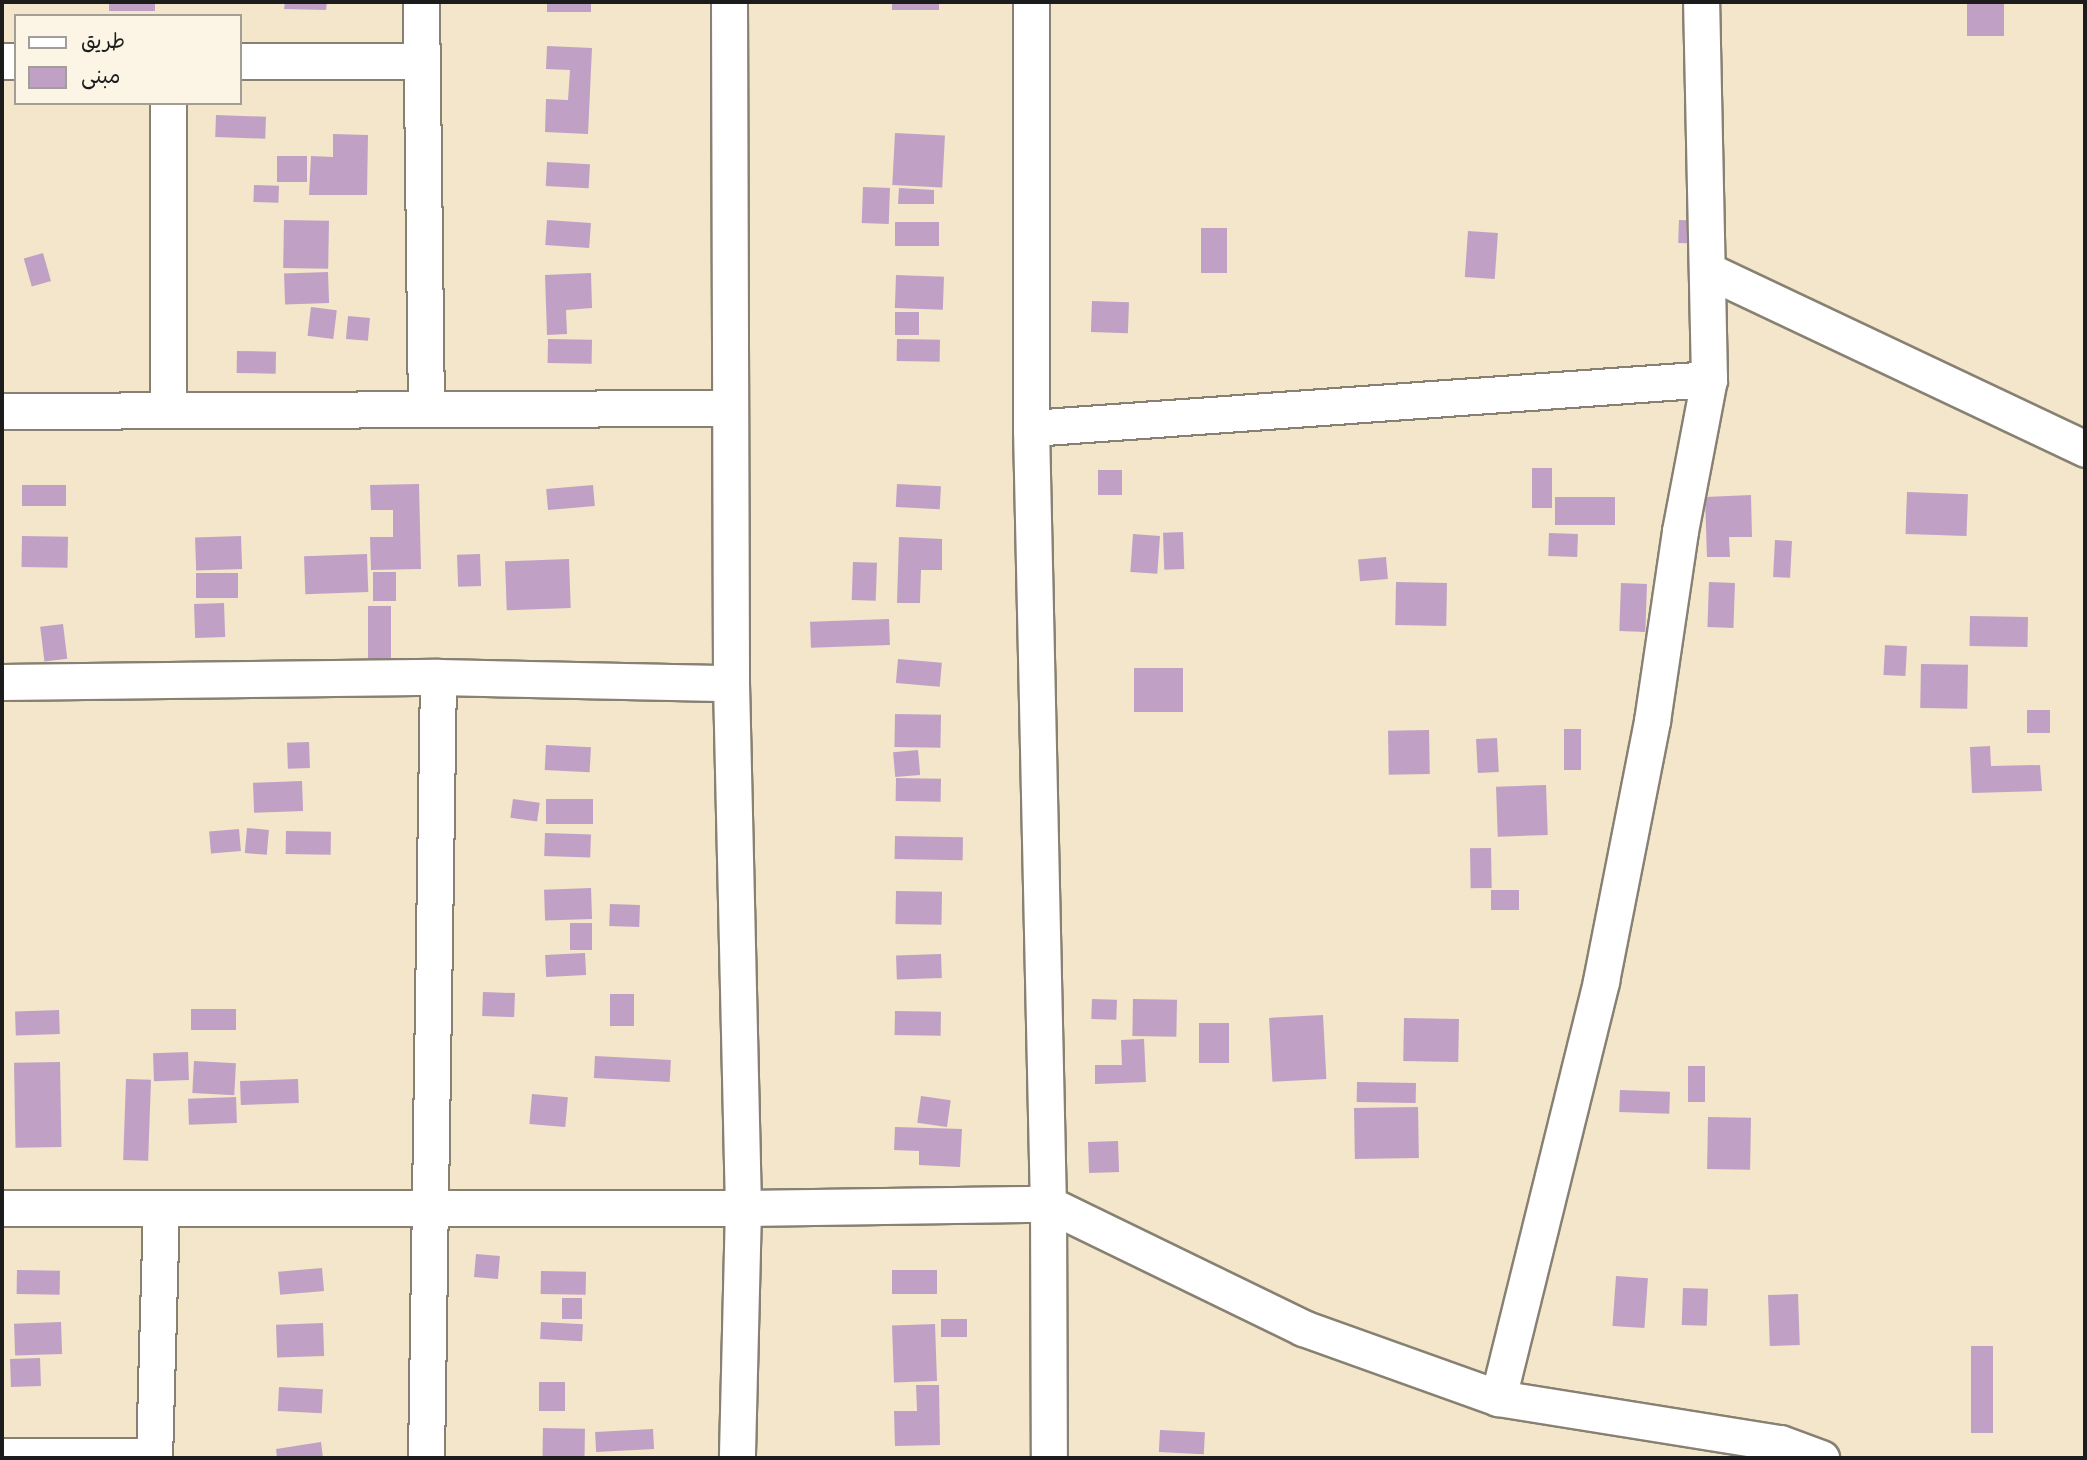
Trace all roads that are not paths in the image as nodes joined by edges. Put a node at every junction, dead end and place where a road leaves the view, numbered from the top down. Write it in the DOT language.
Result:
graph roads {
  1 [pos="421,2"];
  2 [pos="729,2"];
  3 [pos="1031,2"];
  4 [pos="1700,2"];
  5 [pos="242,61"];
  6 [pos="422,61"];
  7 [pos="167,105"];
  8 [pos="1709,271"];
  9 [pos="1709,379"];
  10 [pos="730,408"];
  11 [pos="426,409"];
  12 [pos="167,410"];
  13 [pos="2,411"];
  14 [pos="1031,428"];
  15 [pos="2085,449"];
  16 [pos="438,677"];
  17 [pos="2,682"];
  18 [pos="731,683"];
  19 [pos="1048,1204"];
  20 [pos="429,1206"];
  21 [pos="2,1208"];
  22 [pos="743,1208"];
  23 [pos="161,1209"];
  24 [pos="1497,1398"];
  25 [pos="2,1456"];
  26 [pos="154,1457"];
  27 [pos="426,1458"];
  28 [pos="737,1458"];
  29 [pos="1049,1458"];
  30 [pos="1821,1458"];
  1 -- 6 [label="street"];
  2 -- 10 [label="street"];
  3 -- 14 [label="street"];
  4 -- 8 [label="street"];
  5 -- 6 [label="street"];
  6 -- 11 [label="street"];
  7 -- 12 [label="street"];
  8 -- 9 [label="street"];
  8 -- 15 [label="street"];
  9 -- 14 [label="street"];
  9 -- 24 [label="street"];
  10 -- 11 [label="street"];
  10 -- 18 [label="street"];
  11 -- 12 [label="street"];
  12 -- 13 [label="street"];
  14 -- 19 [label="street"];
  16 -- 17 [label="street"];
  16 -- 18 [label="street"];
  16 -- 20 [label="street"];
  18 -- 22 [label="street"];
  19 -- 22 [label="street"];
  19 -- 24 [label="street"];
  19 -- 29 [label="street"];
  20 -- 22 [label="street"];
  20 -- 23 [label="street"];
  20 -- 27 [label="street"];
  21 -- 23 [label="street"];
  22 -- 28 [label="street"];
  23 -- 26 [label="street"];
  24 -- 30 [label="street"];
  25 -- 26 [label="street"];
}
